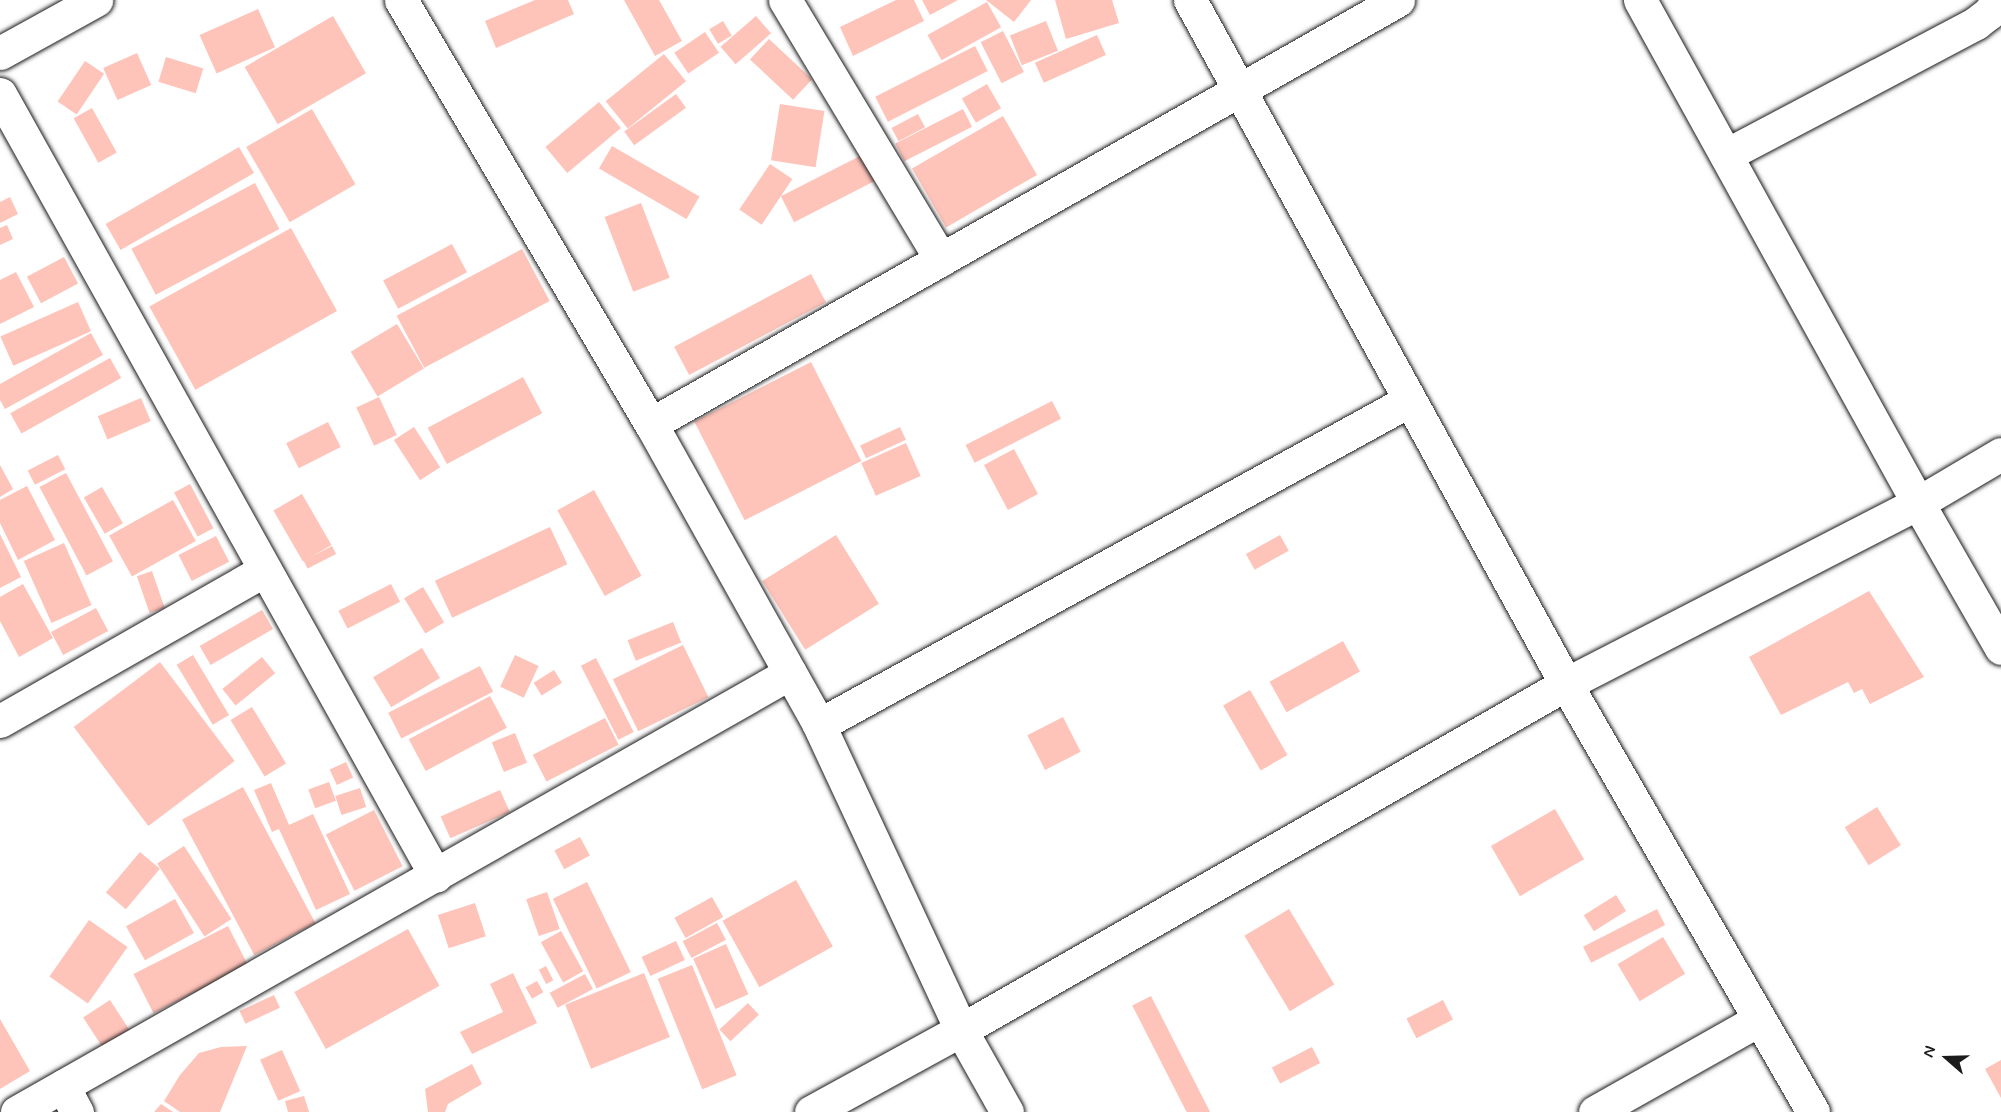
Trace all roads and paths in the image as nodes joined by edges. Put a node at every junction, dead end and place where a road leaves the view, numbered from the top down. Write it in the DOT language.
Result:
graph roads {
  1 [pos="96,0"];
  2 [pos="401,0"];
  3 [pos="785,0"];
  4 [pos="1190,0"];
  5 [pos="1398,0"];
  6 [pos="1640,0"];
  7 [pos="1998,0"];
  8 [pos="0,53"];
  9 [pos="1240,88"];
  10 [pos="0,94"];
  11 [pos="1726,155"];
  12 [pos="941,260"];
  13 [pos="1410,400"];
  14 [pos="651,424"];
  15 [pos="2001,454"];
  16 [pos="1917,503"];
  17 [pos="265,570"];
  18 [pos="2001,648"];
  19 [pos="790,674"];
  20 [pos="1566,684"];
  21 [pos="0,721"];
  22 [pos="819,725"];
  23 [pos="436,876"];
  24 [pos="1758,1020"];
  25 [pos="961,1030"];
  26 [pos="70,1099"];
  27 [pos="18,1112"];
  28 [pos="811,1112"];
  29 [pos="1007,1112"];
  30 [pos="1595,1112"];
  31 [pos="1813,1112"];
  1 -- 8 [label="street"];
  2 -- 14 [label="street"];
  3 -- 12 [label="street"];
  4 -- 9 [label="street"];
  5 -- 9 [label="street"];
  6 -- 11 [label="street"];
  7 -- 11 [label="street"];
  9 -- 12 [label="street"];
  9 -- 13 [label="street"];
  10 -- 17 [label="street"];
  11 -- 16 [label="street"];
  12 -- 14 [label="street"];
  13 -- 20 [label="street"];
  13 -- 22 [label="street"];
  14 -- 19 [label="street"];
  15 -- 16 [label="street"];
  16 -- 18 [label="street"];
  16 -- 20 [label="street"];
  17 -- 21 [label="street"];
  17 -- 23 [label="street"];
  19 -- 22 [label="street"];
  19 -- 23 [label="street"];
  20 -- 24 [label="street"];
  20 -- 25 [label="street"];
  22 -- 25 [label="street"];
  23 -- 26 [label="street"];
  24 -- 30 [label="street"];
  24 -- 31 [label="street"];
  25 -- 28 [label="street"];
  25 -- 29 [label="street"];
  26 -- 27 [label="street"];
}
